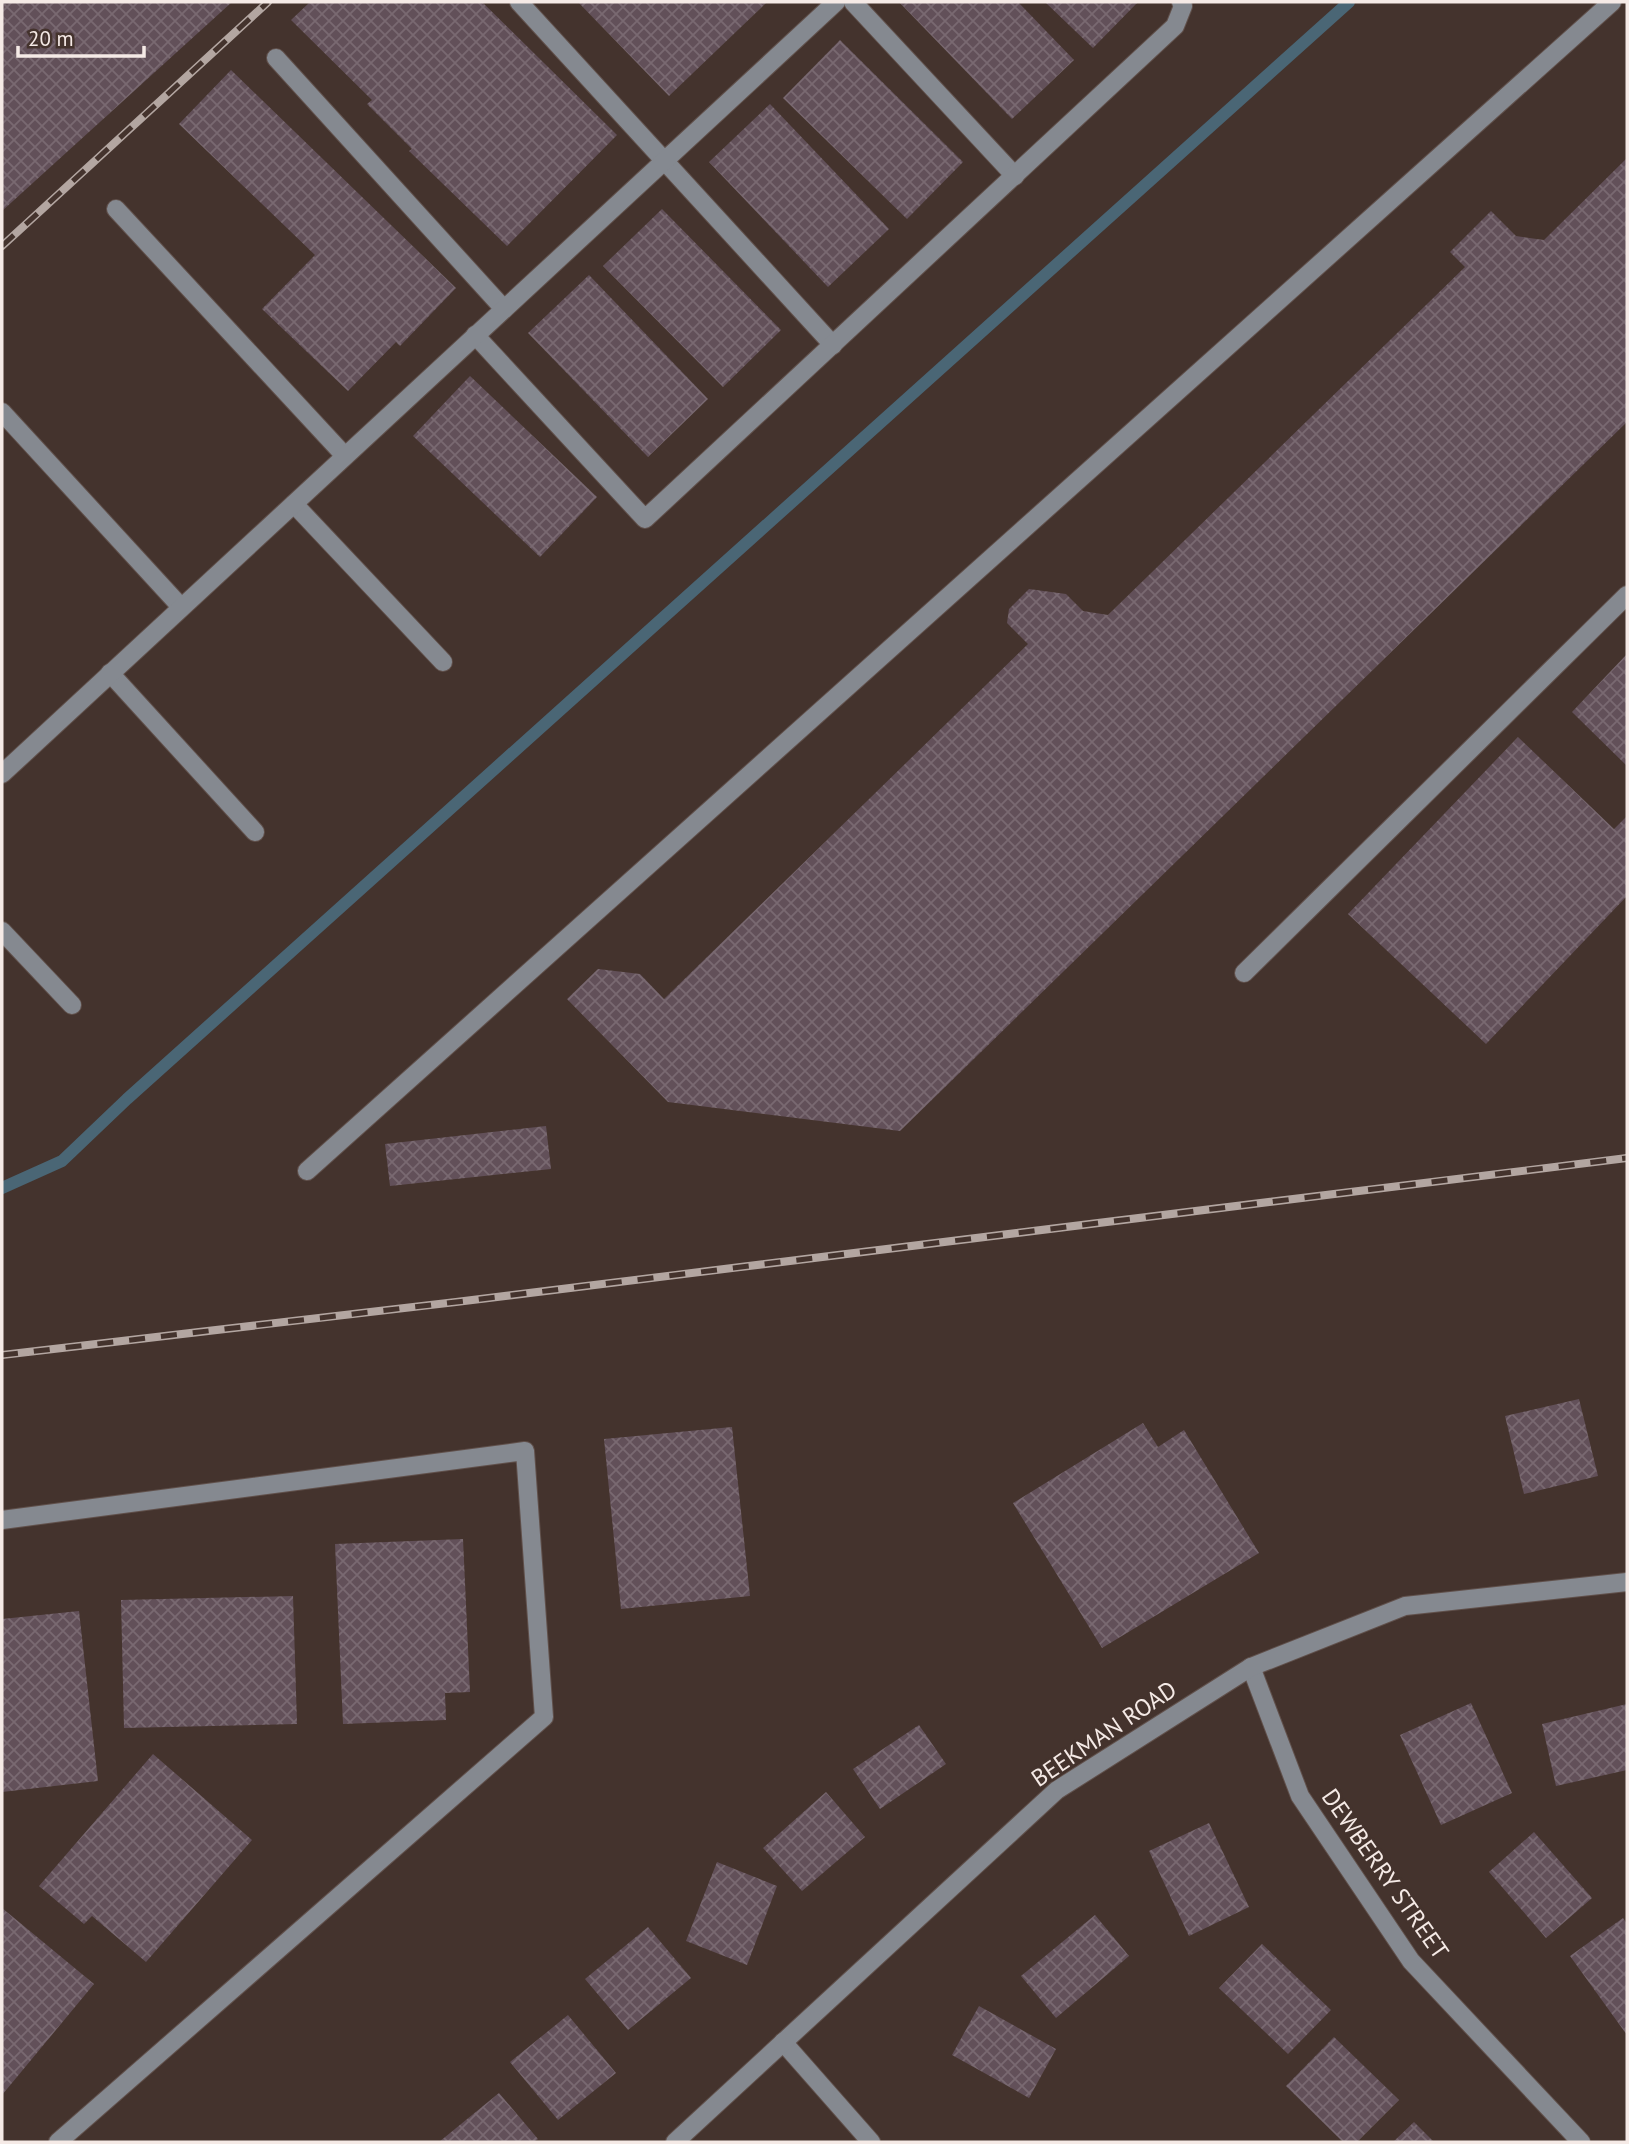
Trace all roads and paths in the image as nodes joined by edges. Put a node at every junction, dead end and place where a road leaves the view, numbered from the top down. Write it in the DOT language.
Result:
graph roads {
  1 [pos="519,2"];
  2 [pos="853,2"];
  3 [pos="1181,2"];
  4 [pos="1612,2"];
  5 [pos="831,3"];
  6 [pos="276,58"];
  7 [pos="664,160"];
  8 [pos="1015,176"];
  9 [pos="117,209"];
  10 [pos="504,309"];
  11 [pos="475,335"];
  12 [pos="833,345"];
  13 [pos="2,412"];
  14 [pos="345,456"];
  15 [pos="293,504"];
  16 [pos="1627,595"];
  17 [pos="181,607"];
  18 [pos="443,662"];
  19 [pos="110,673"];
  20 [pos="6,762"];
  21 [pos="255,832"];
  22 [pos="2,931"];
  23 [pos="1244,973"];
  24 [pos="72,1005"];
  25 [pos="307,1171"];
  26 [pos="2,1520"];
  27 [pos="1627,1582"];
  28 [pos="1251,1667"];
  29 [pos="783,2042"];
  30 [pos="58,2142"];
  31 [pos="675,2142"];
  32 [pos="872,2142"];
  33 [pos="1581,2142"];
  1 -- 7 [label="street"];
  2 -- 8 [label="street"];
  3 -- 8 [label="street"];
  4 -- 25 [label="street"];
  5 -- 7 [label="street"];
  6 -- 10 [label="street"];
  7 -- 10 [label="street"];
  7 -- 12 [label="street"];
  8 -- 12 [label="street"];
  9 -- 14 [label="street"];
  10 -- 11 [label="street"];
  11 -- 12 [label="street"];
  11 -- 14 [label="street"];
  13 -- 17 [label="street"];
  14 -- 15 [label="street"];
  15 -- 17 [label="street"];
  15 -- 18 [label="street"];
  16 -- 23 [label="street"];
  17 -- 19 [label="street"];
  19 -- 20 [label="street"];
  19 -- 21 [label="street"];
  22 -- 24 [label="street"];
  26 -- 30 [label="street"];
  27 -- 28 [label="street, BEEKMAN ROAD"];
  28 -- 29 [label="street, BEEKMAN ROAD"];
  28 -- 33 [label="street, DEWBERRY STREET"];
  29 -- 31 [label="street, BEEKMAN ROAD"];
  29 -- 32 [label="street"];
}
